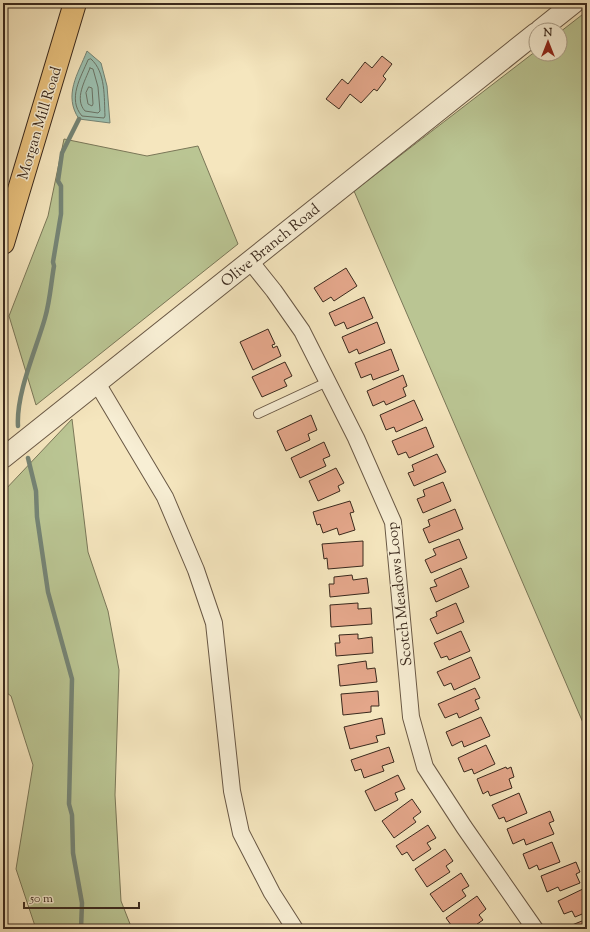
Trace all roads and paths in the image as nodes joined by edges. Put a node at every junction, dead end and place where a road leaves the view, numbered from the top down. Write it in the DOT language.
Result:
graph roads {
  1 [pos="75,3"];
  2 [pos="574,3"];
  3 [pos="550,22"];
  4 [pos="528,39"];
  5 [pos="3,243"];
  6 [pos="250,261"];
  7 [pos="327,382"];
  8 [pos="97,383"];
  9 [pos="258,414"];
  10 [pos="3,458"];
  11 [pos="295,929"];
  12 [pos="535,929"];
  1 -- 5 [label="main road, Morgan Mill Road"];
  2 -- 3 [label="street"];
  4 -- 6 [label="street, Olive Branch Road"];
  6 -- 7 [label="street, Scotch Meadows Loop"];
  6 -- 8 [label="street, Olive Branch Road"];
  7 -- 9 [label="lane"];
  7 -- 12 [label="street, Scotch Meadows Loop"];
  8 -- 10 [label="street, Olive Branch Road"];
  8 -- 11 [label="street"];
}
